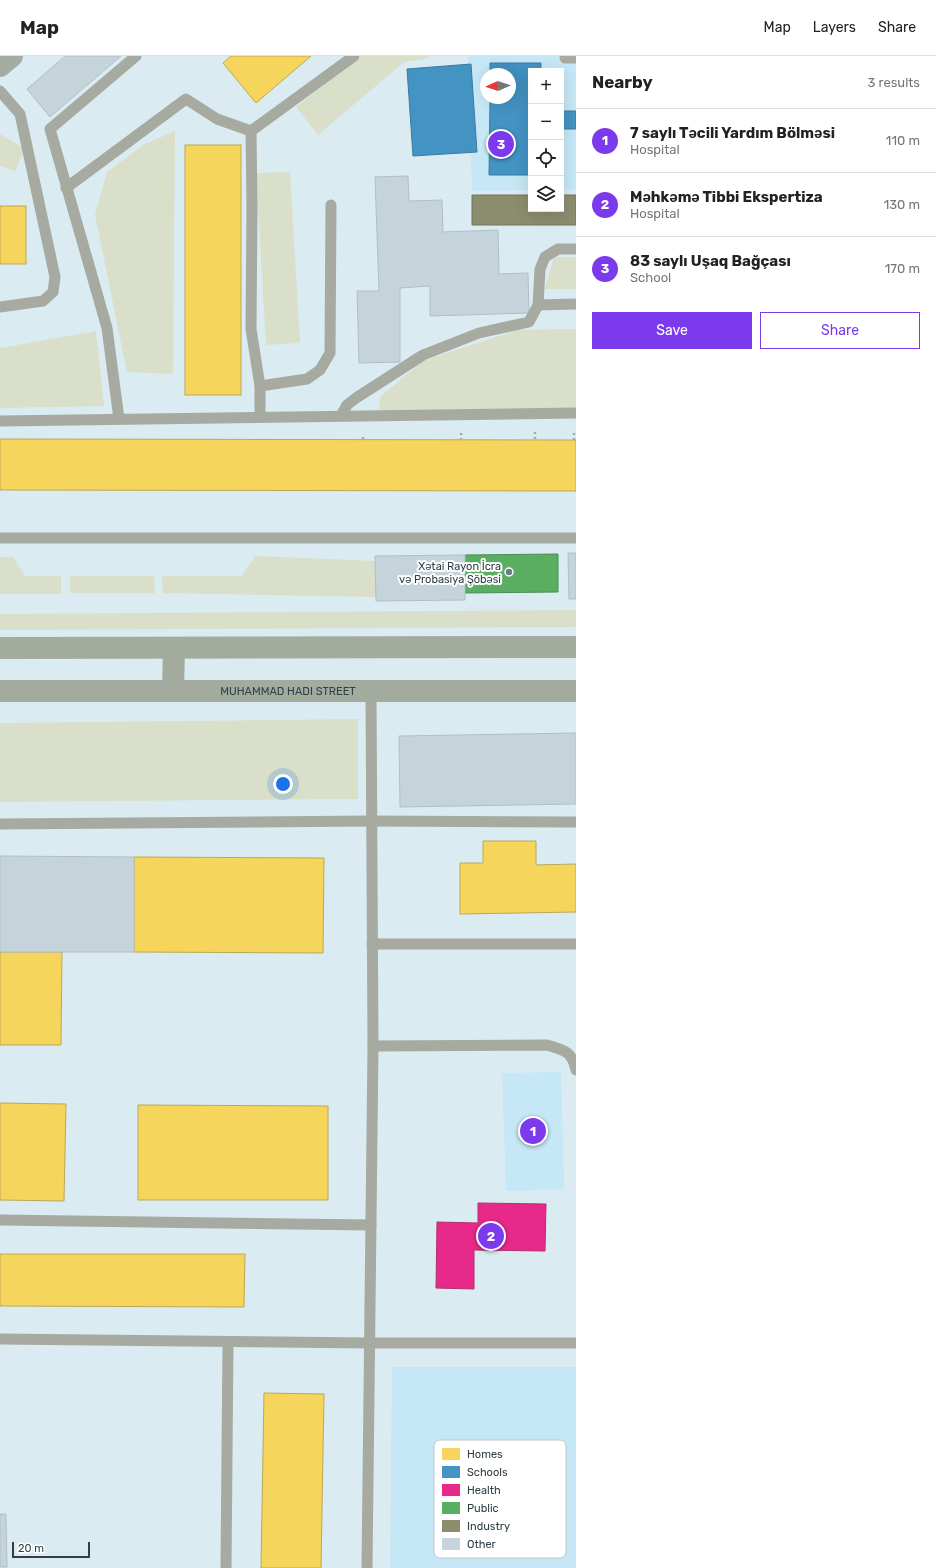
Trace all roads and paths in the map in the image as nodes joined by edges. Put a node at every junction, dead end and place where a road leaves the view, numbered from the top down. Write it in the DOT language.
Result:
graph roads {
  1 [pos="12,56"];
  2 [pos="136,56"];
  3 [pos="354,56"];
  4 [pos="0,66"];
  5 [pos="0,91"];
  6 [pos="250,131"];
  7 [pos="66,188"];
  8 [pos="331,205"];
  9 [pos="576,249"];
  10 [pos="576,304"];
  11 [pos="538,305"];
  12 [pos="0,308"];
  13 [pos="260,386"];
  14 [pos="576,413"];
  15 [pos="341,416"];
  16 [pos="260,417"];
  17 [pos="119,419"];
  18 [pos="0,421"];
  19 [pos="0,538"];
  20 [pos="576,538"];
  21 [pos="576,647"];
  22 [pos="0,648"];
  23 [pos="174,648"];
  24 [pos="0,690"];
  25 [pos="173,690"];
  26 [pos="371,691"];
  27 [pos="576,691"];
  28 [pos="371,821"];
  29 [pos="576,822"];
  30 [pos="0,824"];
  31 [pos="372,944"];
  32 [pos="576,944"];
  33 [pos="373,1046"];
  34 [pos="576,1070"];
  35 [pos="0,1220"];
  36 [pos="371,1225"];
  37 [pos="0,1339"];
  38 [pos="228,1342"];
  39 [pos="370,1343"];
  40 [pos="576,1343"];
  41 [pos="226,1568"];
  42 [pos="368,1568"];
  1 -- 4 [label="main road"];
  2 -- 7 [label="lane"];
  3 -- 6 [label="lane"];
  5 -- 12 [label="lane"];
  6 -- 7 [label="lane"];
  6 -- 13 [label="lane"];
  7 -- 17 [label="lane"];
  8 -- 13 [label="lane"];
  9 -- 11 [label="lane"];
  10 -- 11 [label="lane"];
  11 -- 15 [label="lane"];
  13 -- 16 [label="lane"];
  14 -- 15 [label="lane"];
  15 -- 16 [label="lane"];
  16 -- 17 [label="lane"];
  17 -- 18 [label="lane"];
  19 -- 20 [label="lane"];
  21 -- 23 [label="street"];
  22 -- 23 [label="street"];
  23 -- 25 [label="street"];
  24 -- 25 [label="street, MUHAMMAD HADI STREET"];
  25 -- 26 [label="street, MUHAMMAD HADI STREET"];
  26 -- 27 [label="street, MUHAMMAD HADI STREET"];
  26 -- 28 [label="lane"];
  28 -- 29 [label="lane"];
  28 -- 30 [label="lane"];
  28 -- 31 [label="lane"];
  31 -- 32 [label="lane"];
  31 -- 33 [label="lane"];
  33 -- 34 [label="lane"];
  33 -- 36 [label="lane"];
  35 -- 36 [label="lane"];
  36 -- 39 [label="lane"];
  37 -- 38 [label="lane"];
  38 -- 39 [label="lane"];
  38 -- 41 [label="lane"];
  39 -- 40 [label="lane"];
  39 -- 42 [label="lane"];
}
